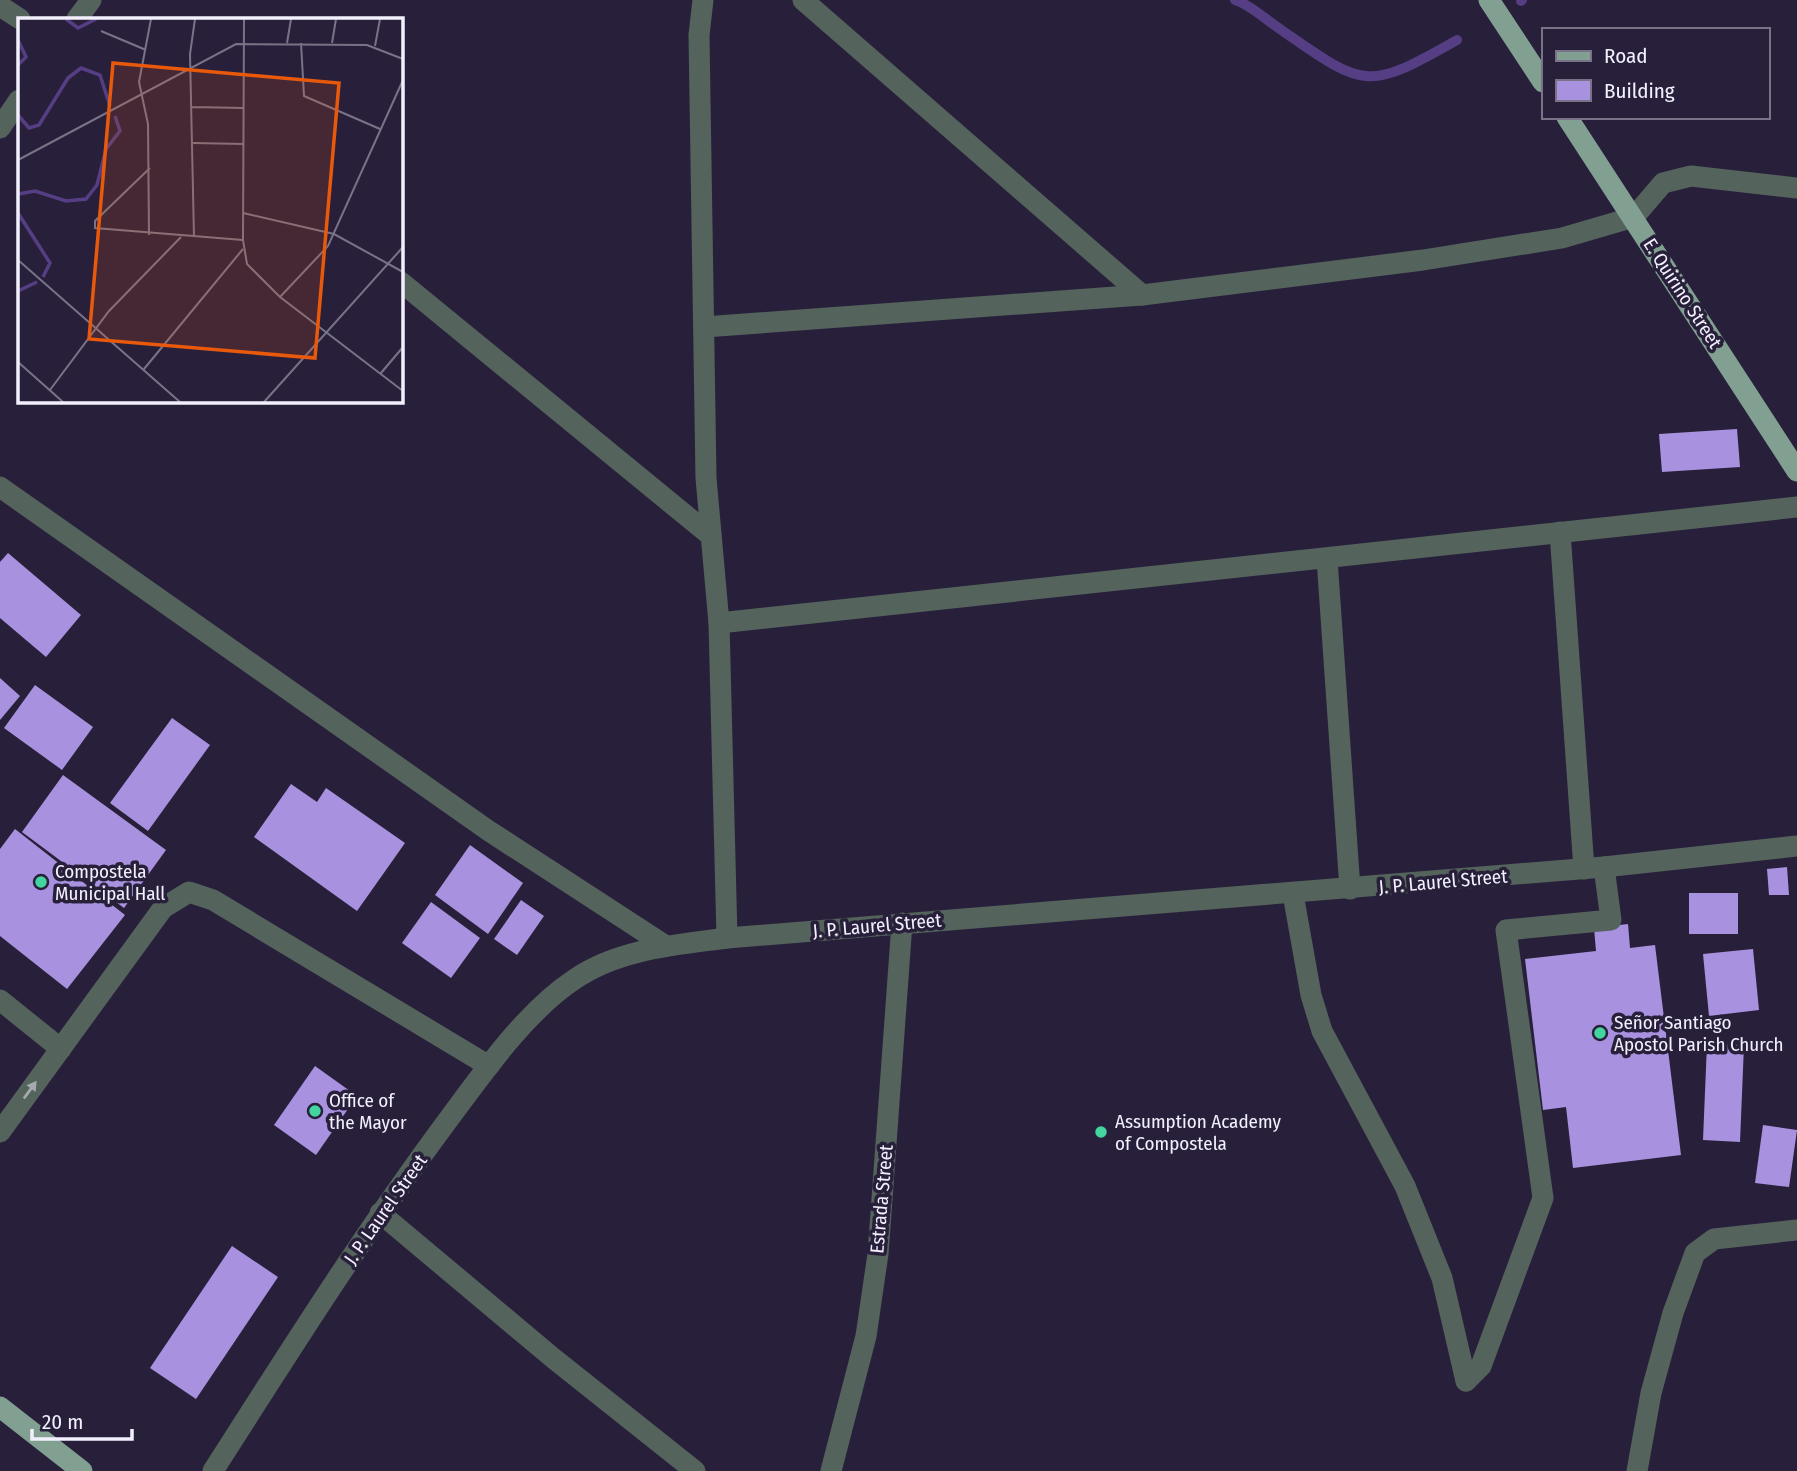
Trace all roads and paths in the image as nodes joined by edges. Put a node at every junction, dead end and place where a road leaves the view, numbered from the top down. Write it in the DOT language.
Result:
graph roads {
  1 [pos="91,0"];
  2 [pos="703,0"];
  3 [pos="803,0"];
  4 [pos="1490,2"];
  5 [pos="0,6"];
  6 [pos="18,18"];
  7 [pos="78,18"];
  8 [pos="1540,76"];
  9 [pos="18,101"];
  10 [pos="1568,119"];
  11 [pos="0,128"];
  12 [pos="1797,188"];
  13 [pos="1634,217"];
  14 [pos="402,283"];
  15 [pos="1142,295"];
  16 [pos="704,327"];
  17 [pos="1797,471"];
  18 [pos="0,487"];
  19 [pos="1797,507"];
  20 [pos="1560,532"];
  21 [pos="711,536"];
  22 [pos="1327,559"];
  23 [pos="719,623"];
  24 [pos="1797,846"];
  25 [pos="1594,868"];
  26 [pos="1350,888"];
  27 [pos="1293,894"];
  28 [pos="902,923"];
  29 [pos="727,938"];
  30 [pos="666,946"];
  31 [pos="0,1000"];
  32 [pos="61,1048"];
  33 [pos="489,1066"];
  34 [pos="0,1132"];
  35 [pos="380,1213"];
  36 [pos="1797,1230"];
  37 [pos="0,1407"];
  38 [pos="82,1471"];
  39 [pos="213,1471"];
  40 [pos="695,1471"];
  41 [pos="831,1471"];
  42 [pos="1637,1471"];
  1 -- 7 [label="street"];
  2 -- 16 [label="street"];
  3 -- 15 [label="street"];
  4 -- 8 [label="main road"];
  5 -- 6 [label="street"];
  9 -- 11 [label="street"];
  10 -- 13 [label="main road, E. Quirino Street"];
  12 -- 13 [label="street"];
  13 -- 15 [label="street"];
  13 -- 17 [label="main road, E. Quirino Street"];
  14 -- 21 [label="street"];
  15 -- 16 [label="street"];
  16 -- 21 [label="street"];
  18 -- 30 [label="street"];
  19 -- 20 [label="street"];
  20 -- 22 [label="street"];
  20 -- 25 [label="street"];
  21 -- 23 [label="street"];
  22 -- 23 [label="street"];
  22 -- 26 [label="street"];
  23 -- 29 [label="street"];
  24 -- 25 [label="street, J. P. Laurel Street"];
  25 -- 26 [label="street, J. P. Laurel Street"];
  25 -- 27 [label="street"];
  26 -- 27 [label="street, J. P. Laurel Street"];
  27 -- 28 [label="street, J. P. Laurel Street"];
  28 -- 29 [label="street, J. P. Laurel Street"];
  28 -- 41 [label="street, Estrada Street"];
  29 -- 30 [label="street, J. P. Laurel Street"];
  30 -- 33 [label="street, J. P. Laurel Street"];
  31 -- 32 [label="street"];
  32 -- 33 [label="street"];
  34 -- 32 [label="street, one-way"];
  33 -- 35 [label="street, J. P. Laurel Street"];
  35 -- 39 [label="street, J. P. Laurel Street"];
  35 -- 40 [label="street"];
  36 -- 42 [label="street"];
  37 -- 38 [label="main road"];
}
